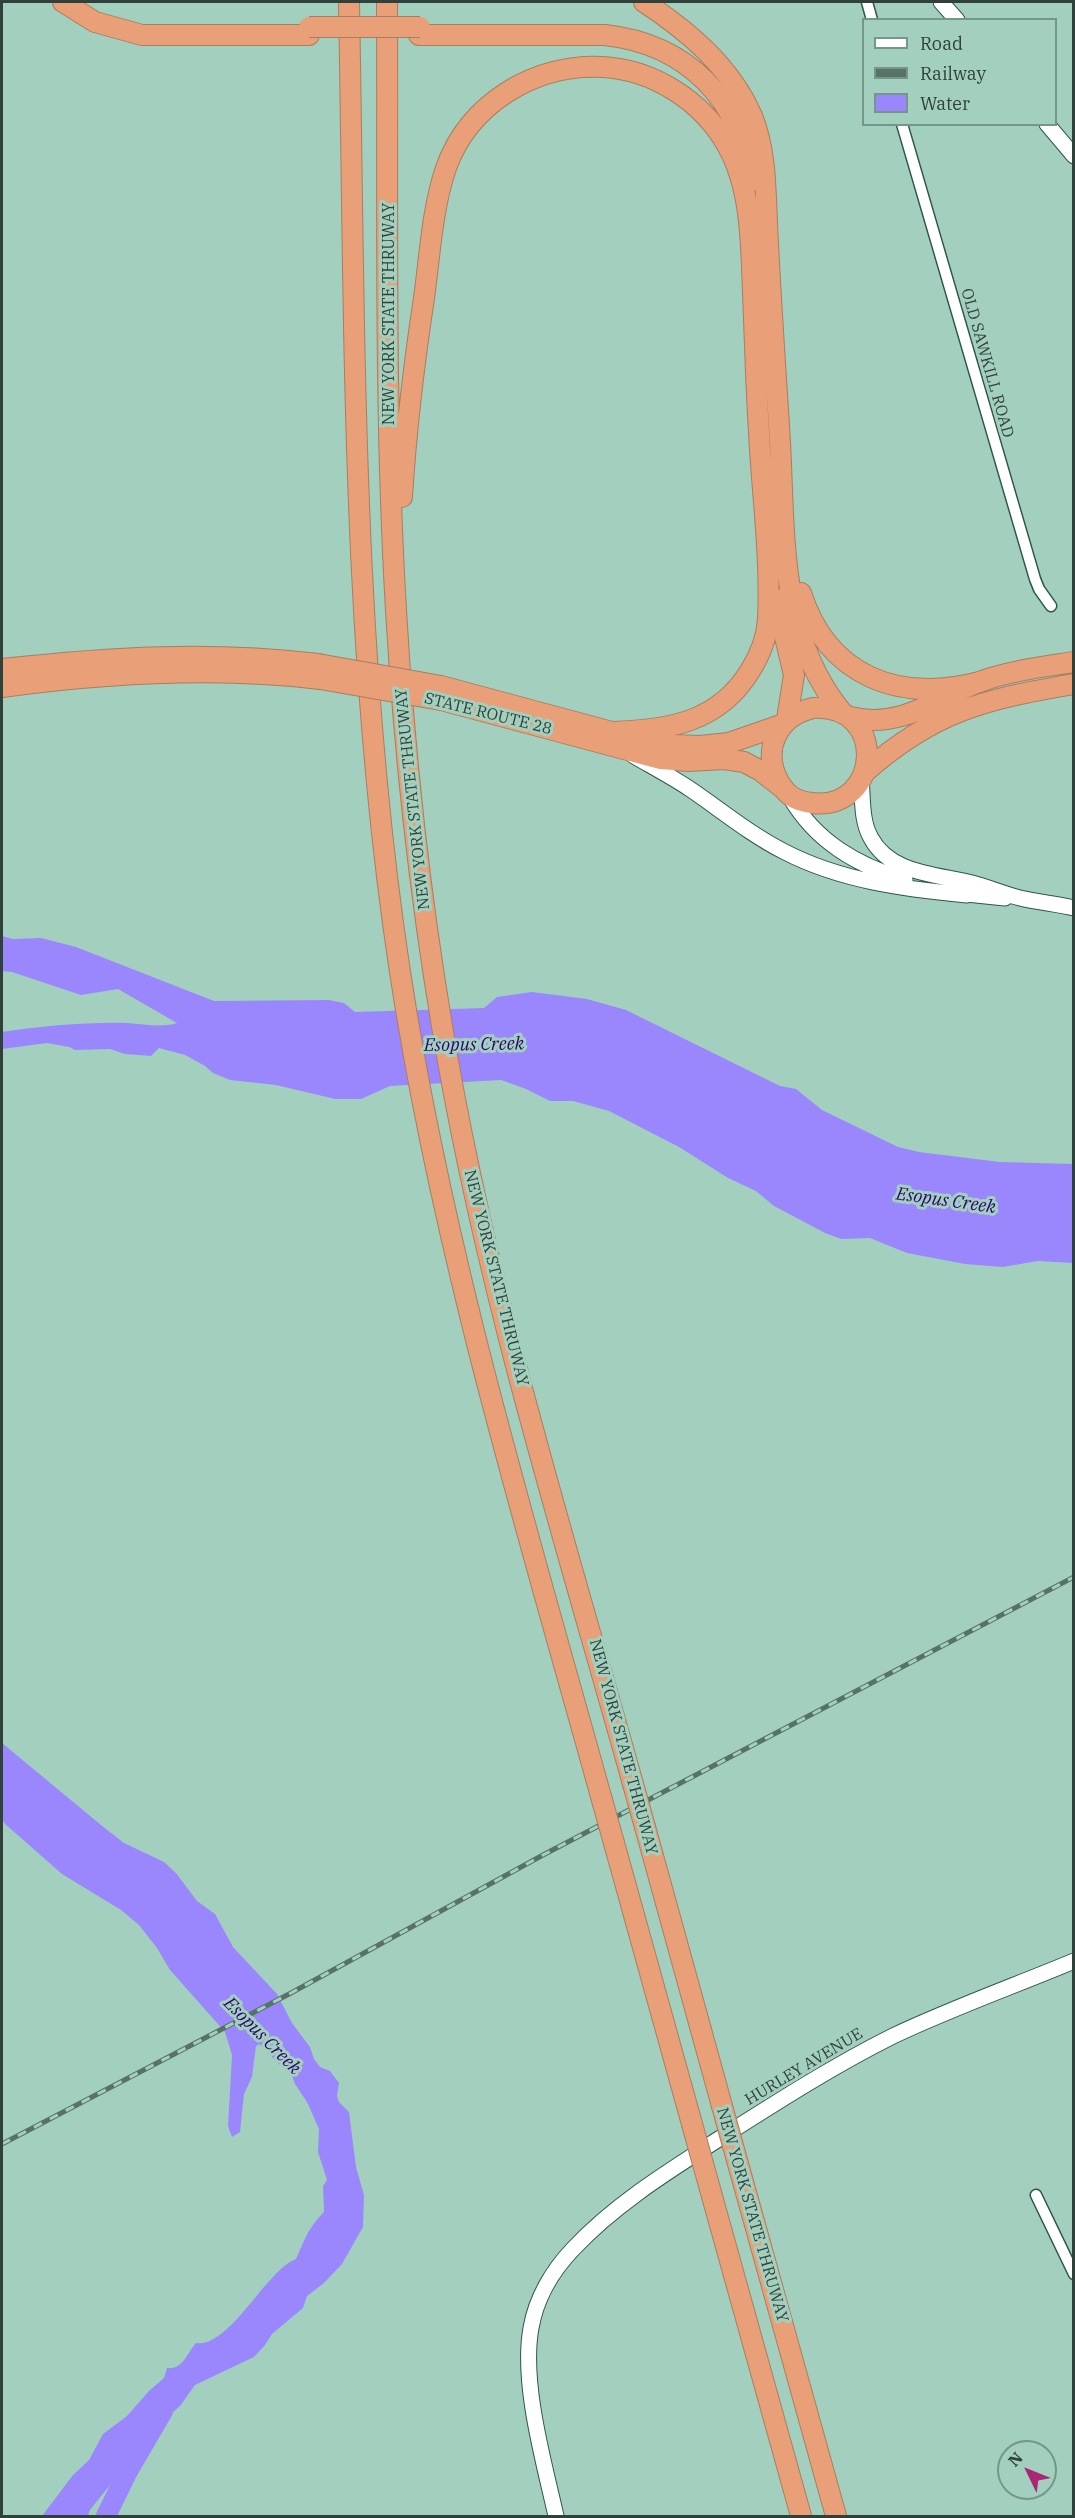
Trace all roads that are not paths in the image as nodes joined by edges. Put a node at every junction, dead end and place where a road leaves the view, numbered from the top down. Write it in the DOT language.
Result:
graph roads {
  1 [pos="63,2"];
  2 [pos="77,2"];
  3 [pos="343,2"];
  4 [pos="350,2"];
  5 [pos="387,2"];
  6 [pos="644,2"];
  7 [pos="867,2"];
  8 [pos="941,2"];
  9 [pos="871,18"];
  10 [pos="955,18"];
  11 [pos="309,31"];
  12 [pos="419,31"];
  13 [pos="351,76"];
  14 [pos="903,126"];
  15 [pos="1049,126"];
  16 [pos="1074,156"];
  17 [pos="764,177"];
  18 [pos="750,230"];
  19 [pos="784,515"];
  20 [pos="768,558"];
  21 [pos="1051,606"];
  22 [pos="396,611"];
  23 [pos="1074,662"];
  24 [pos="2,669"];
  25 [pos="319,671"];
  26 [pos="980,682"];
  27 [pos="1074,684"];
  28 [pos="2,687"];
  29 [pos="441,693"];
  30 [pos="845,714"];
  31 [pos="784,722"];
  32 [pos="612,732"];
  33 [pos="621,749"];
  34 [pos="863,776"];
  35 [pos="787,793"];
  36 [pos="967,895"];
  37 [pos="1017,897"];
  38 [pos="1074,908"];
  39 [pos="1074,1961"];
  40 [pos="1036,2195"];
  41 [pos="1074,2274"];
  42 [pos="556,2517"];
  43 [pos="801,2517"];
  44 [pos="836,2517"];
  1 -- 11 [label="highway"];
  2 -- 11 [label="highway"];
  3 -- 13 [label="highway"];
  4 -- 13 [label="highway, NEW YORK STATE THRUWAY"];
  5 -- 22 [label="highway, NEW YORK STATE THRUWAY"];
  6 -- 17 [label="highway"];
  7 -- 9 [label="street"];
  8 -- 10 [label="street"];
  11 -- 12 [label="highway"];
  12 -- 17 [label="highway"];
  12 -- 18 [label="highway"];
  13 -- 43 [label="highway, NEW YORK STATE THRUWAY, bridge"];
  14 -- 21 [label="street, OLD SAWKILL ROAD"];
  15 -- 16 [label="street"];
  17 -- 19 [label="highway"];
  18 -- 20 [label="highway"];
  18 -- 22 [label="highway"];
  19 -- 26 [label="highway"];
  19 -- 30 [label="highway"];
  20 -- 31 [label="highway"];
  20 -- 32 [label="highway"];
  22 -- 44 [label="highway, NEW YORK STATE THRUWAY, bridge"];
  23 -- 26 [label="highway"];
  24 -- 25 [label="highway, STATE ROUTE 28"];
  25 -- 28 [label="highway, STATE ROUTE 28"];
  25 -- 29 [label="highway, STATE ROUTE 28, bridge"];
  26 -- 30 [label="highway"];
  27 -- 34 [label="highway"];
  29 -- 32 [label="highway, STATE ROUTE 28"];
  29 -- 33 [label="highway, STATE ROUTE 28"];
  30 -- 31 [label="highway"];
  30 -- 34 [label="highway"];
  31 -- 32 [label="highway, STATE ROUTE 28"];
  31 -- 35 [label="highway"];
  33 -- 35 [label="highway, STATE ROUTE 28"];
  33 -- 36 [label="street"];
  34 -- 35 [label="highway"];
  34 -- 37 [label="street"];
  35 -- 36 [label="street"];
  36 -- 37 [label="street"];
  37 -- 38 [label="street"];
  39 -- 42 [label="street, HURLEY AVENUE"];
  40 -- 41 [label="street"];
}
